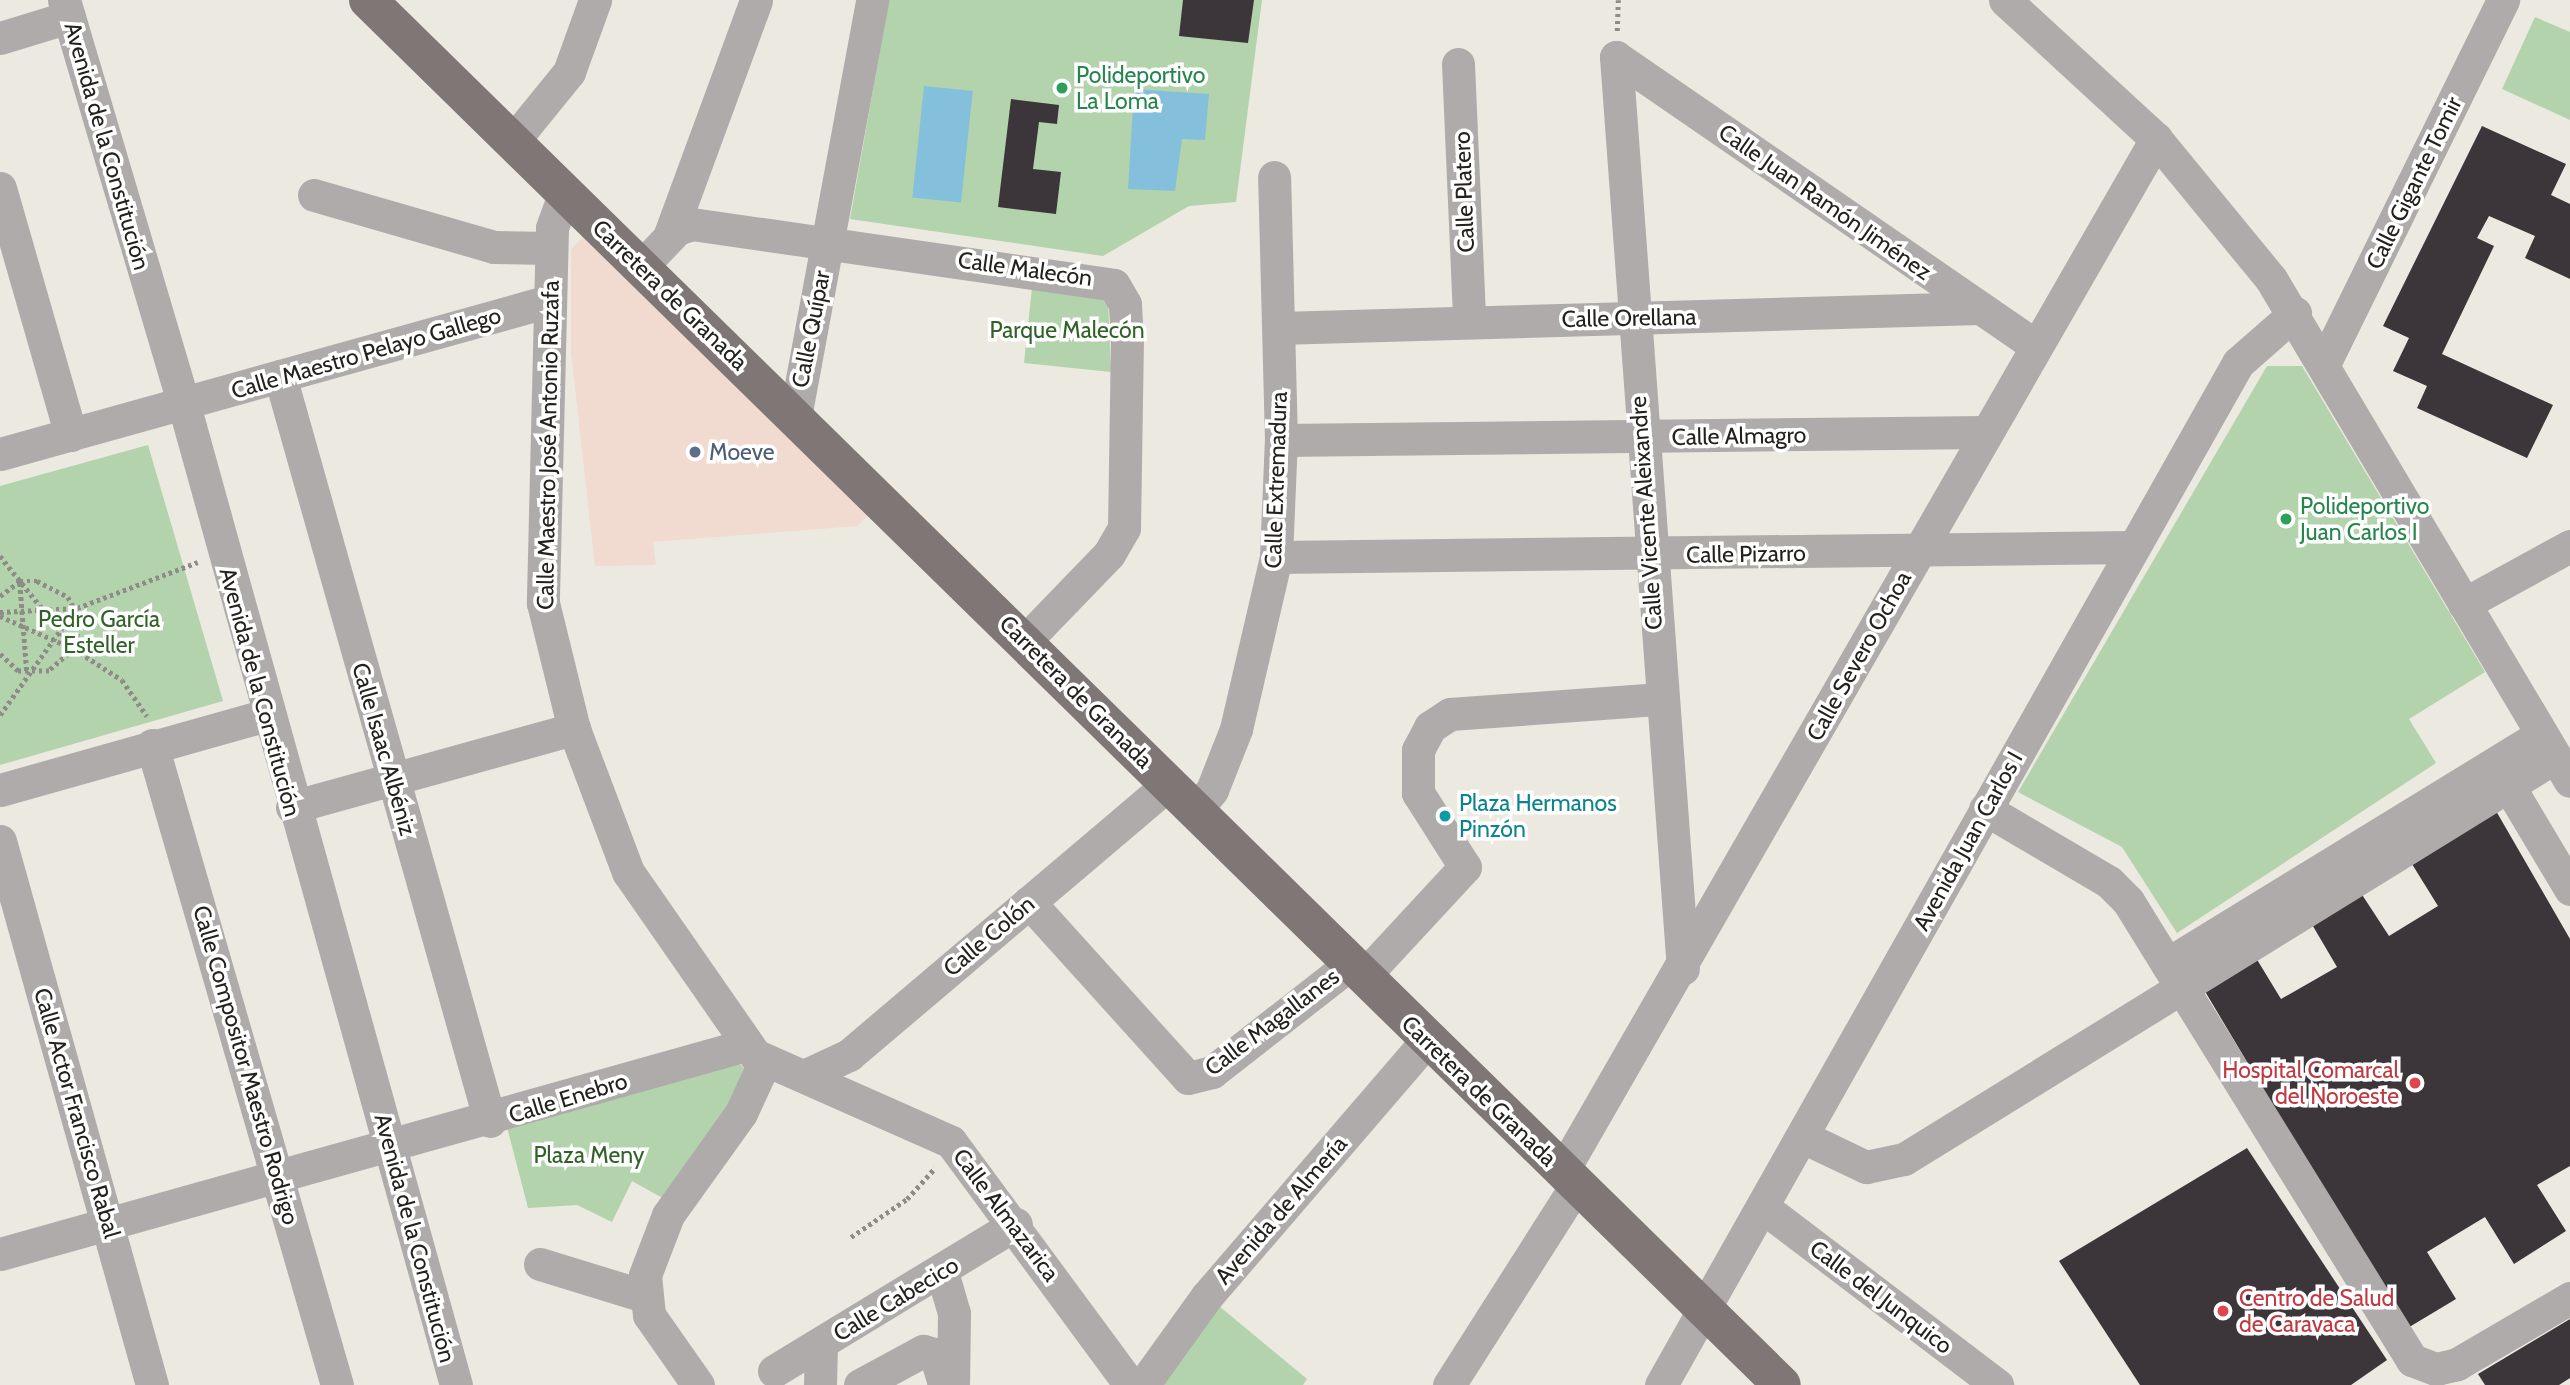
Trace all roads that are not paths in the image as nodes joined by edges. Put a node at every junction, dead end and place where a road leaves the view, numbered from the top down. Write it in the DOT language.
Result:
graph roads {
  1 [pos="368,0"];
  2 [pos="595,0"];
  3 [pos="756,0"];
  4 [pos="872,0"];
  5 [pos="2005,0"];
  6 [pos="2503,0"];
  7 [pos="66,8"];
  8 [pos="0,38"];
  9 [pos="1616,57"];
  10 [pos="1458,64"];
  11 [pos="2156,139"];
  12 [pos="513,141"];
  13 [pos="1274,177"];
  14 [pos="0,188"];
  15 [pos="565,192"];
  16 [pos="314,195"];
  17 [pos="692,211"];
  18 [pos="827,241"];
  19 [pos="551,248"];
  20 [pos="641,267"];
  21 [pos="549,301"];
  22 [pos="1980,308"];
  23 [pos="2295,313"];
  24 [pos="1632,319"];
  25 [pos="1469,320"];
  26 [pos="1279,328"];
  27 [pos="2036,346"];
  28 [pos="2324,364"];
  29 [pos="280,376"];
  30 [pos="184,405"];
  31 [pos="795,417"];
  32 [pos="1986,432"];
  33 [pos="71,435"];
  34 [pos="1641,438"];
  35 [pos="1281,440"];
  36 [pos="0,454"];
  37 [pos="2570,546"];
  38 [pos="2132,547"];
  39 [pos="1917,552"];
  40 [pos="1648,555"];
  41 [pos="1276,557"];
  42 [pos="2464,604"];
  43 [pos="1025,641"];
  44 [pos="1660,699"];
  45 [pos="266,715"];
  46 [pos="574,729"];
  47 [pos="155,744"];
  48 [pos="2555,758"];
  49 [pos="2502,775"];
  50 [pos="392,779"];
  51 [pos="1169,784"];
  52 [pos="0,790"];
  53 [pos="292,807"];
  54 [pos="1985,809"];
  55 [pos="1195,811"];
  56 [pos="0,841"];
  57 [pos="2570,889"];
  58 [pos="1029,902"];
  59 [pos="1683,969"];
  60 [pos="1356,970"];
  61 [pos="2174,976"];
  62 [pos="1427,1040"];
  63 [pos="755,1053"];
  64 [pos="804,1076"];
  65 [pos="490,1121"];
  66 [pos="1803,1137"];
  67 [pos="390,1147"];
  68 [pos="279,1176"];
  69 [pos="1569,1179"];
  70 [pos="1764,1208"];
  71 [pos="1016,1224"];
  72 [pos="108,1225"];
  73 [pos="0,1254"];
  74 [pos="540,1264"];
  75 [pos="942,1272"];
  76 [pos="644,1296"];
  77 [pos="2570,1298"];
  78 [pos="1704,1309"];
  79 [pos="821,1345"];
  80 [pos="774,1371"];
  81 [pos="953,1380"];
  82 [pos="152,1385"];
  83 [pos="337,1385"];
  84 [pos="456,1385"];
  85 [pos="698,1385"];
  86 [pos="820,1385"];
  87 [pos="860,1385"];
  88 [pos="1130,1385"];
  89 [pos="1143,1385"];
  90 [pos="1449,1385"];
  91 [pos="1661,1385"];
  92 [pos="1782,1385"];
  93 [pos="1997,1385"];
  1 -- 12 [label="main road, Carretera de Granada"];
  2 -- 12 [label="street"];
  3 -- 17 [label="street"];
  4 -- 18 [label="street, Calle Quípar"];
  5 -- 11 [label="street"];
  6 -- 28 [label="street, Calle Gigante Tomir"];
  7 -- 8 [label="street"];
  7 -- 30 [label="street, Avenida de la Constitución"];
  9 -- 22 [label="street, Calle Juan Ramón Jiménez"];
  9 -- 24 [label="street, Calle Vicente Aleixandre"];
  10 -- 25 [label="street, Calle Platero"];
  11 -- 23 [label="street"];
  11 -- 27 [label="street, Calle Severo Ochoa"];
  12 -- 15 [label="main road, Carretera de Granada"];
  13 -- 26 [label="street, Calle Extremadura"];
  14 -- 33 [label="street"];
  15 -- 19 [label="street, Calle Maestro José Antonio Ruzafa"];
  15 -- 20 [label="main road, Carretera de Granada"];
  16 -- 19 [label="street"];
  17 -- 18 [label="street, Calle Malecón"];
  17 -- 20 [label="street"];
  18 -- 31 [label="street, Calle Quípar"];
  18 -- 43 [label="street, Calle Malecón"];
  19 -- 21 [label="street, Calle Maestro José Antonio Ruzafa"];
  20 -- 31 [label="main road, Carretera de Granada"];
  21 -- 29 [label="street, Calle Maestro Pelayo Gallego"];
  21 -- 46 [label="street, Calle Maestro José Antonio Ruzafa"];
  22 -- 24 [label="street, Calle Orellana"];
  22 -- 27 [label="street, Calle Juan Ramón Jiménez"];
  23 -- 28 [label="street"];
  23 -- 38 [label="street, Avenida Juan Carlos I"];
  24 -- 25 [label="street, Calle Orellana"];
  24 -- 34 [label="street, Calle Vicente Aleixandre"];
  25 -- 26 [label="street, Calle Orellana"];
  26 -- 35 [label="street, Calle Extremadura"];
  27 -- 32 [label="street, Calle Severo Ochoa"];
  28 -- 42 [label="street"];
  29 -- 30 [label="street, Calle Maestro Pelayo Gallego"];
  29 -- 50 [label="street, Calle Isaac Albéniz"];
  30 -- 33 [label="street, Calle Maestro Pelayo Gallego"];
  30 -- 45 [label="street, Avenida de la Constitución"];
  31 -- 43 [label="main road, Carretera de Granada"];
  32 -- 34 [label="street, Calle Almagro"];
  32 -- 39 [label="street, Calle Severo Ochoa"];
  33 -- 36 [label="street, Calle Maestro Pelayo Gallego"];
  34 -- 35 [label="street, Calle Almagro"];
  34 -- 40 [label="street, Calle Vicente Aleixandre"];
  35 -- 41 [label="street, Calle Extremadura"];
  37 -- 42 [label="street"];
  38 -- 39 [label="street, Calle Pizarro"];
  38 -- 54 [label="street, Avenida Juan Carlos I"];
  39 -- 40 [label="street, Calle Pizarro"];
  39 -- 59 [label="street, Calle Severo Ochoa"];
  40 -- 41 [label="street, Calle Pizarro"];
  40 -- 44 [label="street, Calle Vicente Aleixandre"];
  41 -- 55 [label="street, Calle Extremadura"];
  42 -- 48 [label="street"];
  43 -- 51 [label="main road, Carretera de Granada"];
  44 -- 59 [label="street, Calle Vicente Aleixandre"];
  44 -- 60 [label="street, Calle Magallanes"];
  45 -- 47 [label="street"];
  45 -- 53 [label="street, Avenida de la Constitución"];
  46 -- 50 [label="street"];
  46 -- 63 [label="street, Calle Maestro José Antonio Ruzafa"];
  47 -- 52 [label="street"];
  47 -- 68 [label="street, Calle Compositor Maestro Rodrigo"];
  48 -- 49 [label="street"];
  49 -- 57 [label="street"];
  49 -- 61 [label="street"];
  50 -- 53 [label="street"];
  50 -- 65 [label="street, Calle Isaac Albéniz"];
  51 -- 55 [label="main road, Carretera de Granada"];
  51 -- 58 [label="street, Calle Colón"];
  53 -- 67 [label="street, Avenida de la Constitución"];
  54 -- 61 [label="street"];
  54 -- 66 [label="street, Avenida Juan Carlos I"];
  55 -- 60 [label="main road, Carretera de Granada"];
  56 -- 72 [label="street, Calle Actor Francisco Rabal"];
  58 -- 60 [label="street, Calle Magallanes"];
  58 -- 64 [label="street, Calle Colón"];
  59 -- 69 [label="street, Calle Severo Ochoa"];
  60 -- 62 [label="main road, Carretera de Granada"];
  61 -- 66 [label="street"];
  61 -- 77 [label="street"];
  62 -- 69 [label="main road, Carretera de Granada"];
  62 -- 89 [label="street, Avenida de Almería"];
  63 -- 64 [label="street, Calle Almazarica"];
  63 -- 65 [label="street, Calle Enebro"];
  63 -- 76 [label="street"];
  64 -- 71 [label="street, Calle Almazarica"];
  65 -- 67 [label="street, Calle Enebro"];
  66 -- 70 [label="street, Avenida Juan Carlos I"];
  67 -- 68 [label="street, Calle Enebro"];
  67 -- 84 [label="street, Avenida de la Constitución"];
  68 -- 72 [label="street, Calle Enebro"];
  68 -- 83 [label="street, Calle Compositor Maestro Rodrigo"];
  69 -- 78 [label="main road, Carretera de Granada"];
  69 -- 90 [label="street, Calle Severo Ochoa"];
  70 -- 78 [label="street, Avenida Juan Carlos I"];
  70 -- 93 [label="street, Calle del Junquico"];
  71 -- 75 [label="street, Calle Cabecico"];
  71 -- 88 [label="street, Calle Almazarica"];
  72 -- 73 [label="street, Calle Enebro"];
  72 -- 82 [label="street, Calle Actor Francisco Rabal"];
  74 -- 76 [label="street"];
  75 -- 79 [label="street, Calle Cabecico"];
  75 -- 81 [label="street"];
  76 -- 85 [label="street"];
  78 -- 91 [label="street, Avenida Juan Carlos I"];
  78 -- 92 [label="main road, Carretera de Granada"];
  79 -- 80 [label="street, Calle Cabecico"];
  79 -- 86 [label="street"];
  81 -- 87 [label="street"];
}
